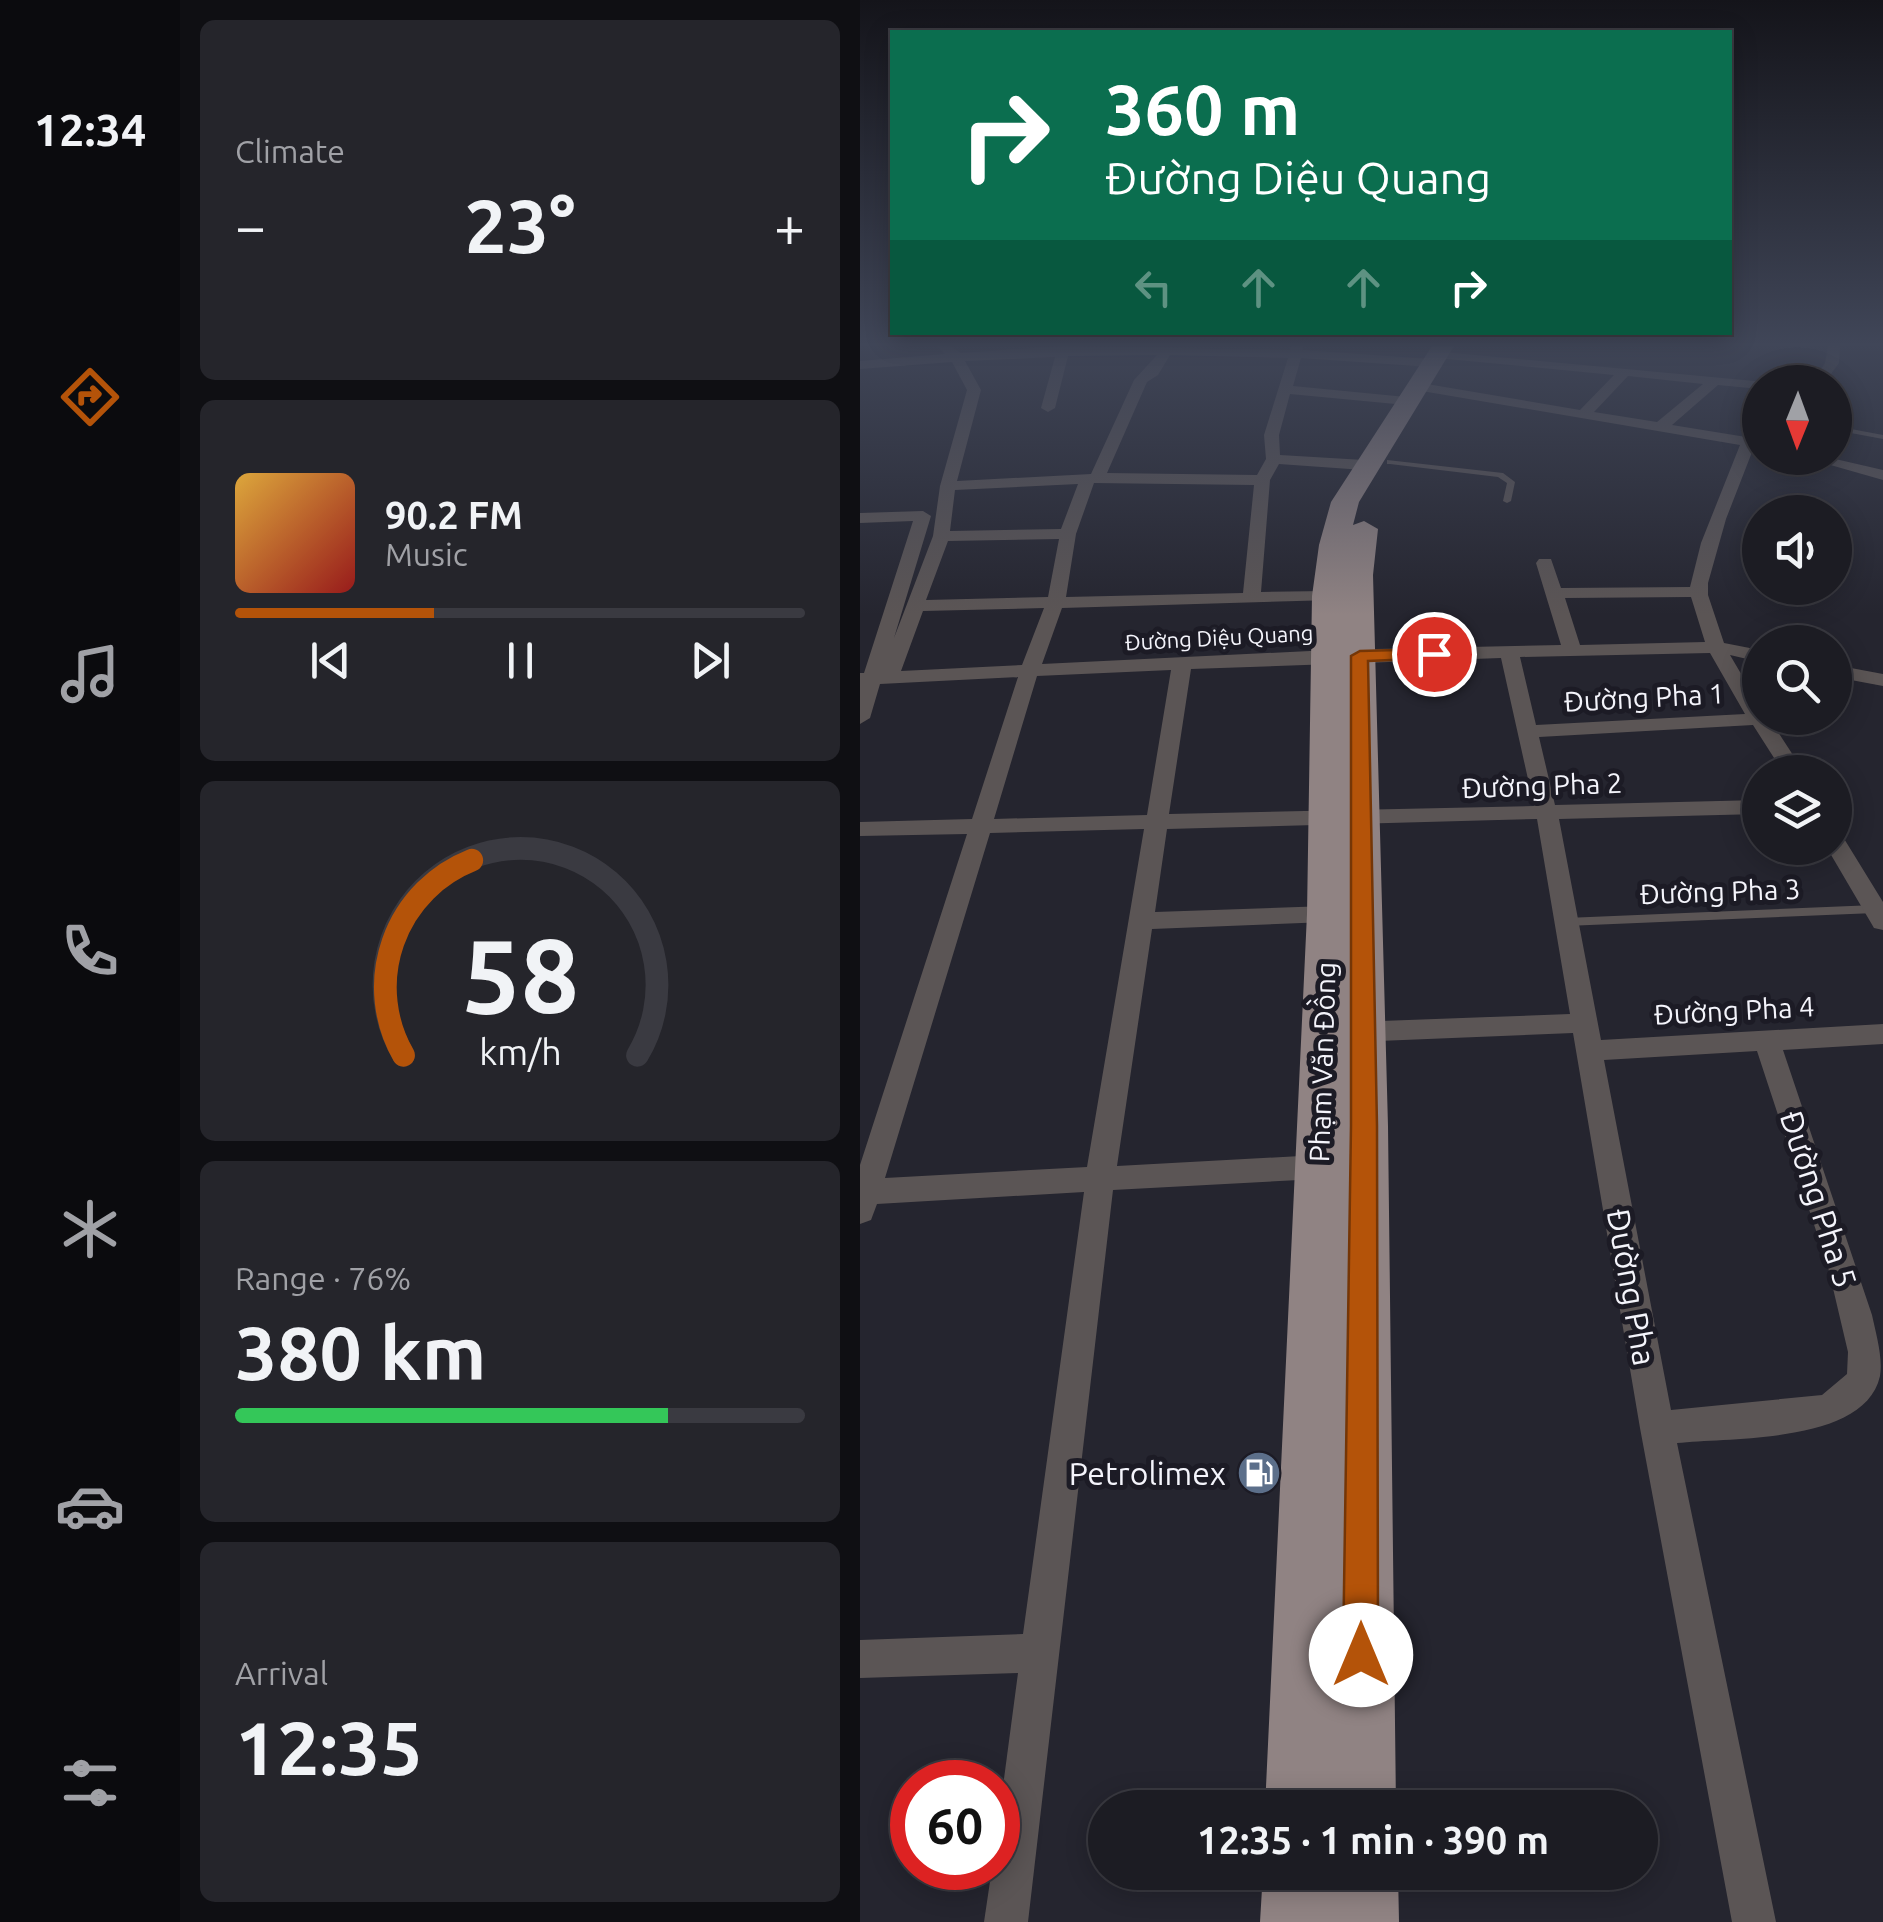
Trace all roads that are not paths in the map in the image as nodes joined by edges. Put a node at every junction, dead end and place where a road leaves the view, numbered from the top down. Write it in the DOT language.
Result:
graph roads {
  1 [pos="962,436"];
  2 [pos="1113,436"];
  3 [pos="1271,436"];
  4 [pos="1395,436"];
  5 [pos="1716,436"];
  6 [pos="1742,439"];
  7 [pos="1274,458"];
  8 [pos="1377,464"];
  9 [pos="1742,464"];
  10 [pos="1852,467"];
  11 [pos="1883,474"];
  12 [pos="1092,479"];
  13 [pos="1262,480"];
  14 [pos="948,486"];
  15 [pos="1507,501"];
  16 [pos="860,518"];
  17 [pos="1068,534"];
  18 [pos="942,536"];
  19 [pos="1545,562"];
  20 [pos="1556,592"];
  21 [pos="1698,592"];
  22 [pos="1252,596"];
  23 [pos="1328,596"];
  24 [pos="1056,600"];
  25 [pos="916,606"];
  26 [pos="1718,647"];
  27 [pos="1572,650"];
  28 [pos="1509,652"];
  29 [pos="1742,652"];
  30 [pos="1345,656"];
  31 [pos="1883,658"];
  32 [pos="1182,664"];
  33 [pos="1029,672"];
  34 [pos="1852,674"];
  35 [pos="873,679"];
  36 [pos="1878,679"];
  37 [pos="1742,688"];
  38 [pos="860,718"];
  39 [pos="1742,720"];
  40 [pos="1530,731"];
  41 [pos="1742,808"];
  42 [pos="1547,816"];
  43 [pos="1159,821"];
  44 [pos="1343,821"];
  45 [pos="982,826"];
  46 [pos="860,829"];
  47 [pos="1849,865"];
  48 [pos="1327,914"];
  49 [pos="1879,916"];
  50 [pos="1143,921"];
  51 [pos="1566,922"];
  52 [pos="1342,1033"];
  53 [pos="1883,1034"];
  54 [pos="1586,1037"];
  55 [pos="1767,1040"];
  56 [pos="1318,1167"];
  57 [pos="1100,1179"];
  58 [pos="862,1198"];
  59 [pos="1657,1428"];
  60 [pos="1039,1653"];
  61 [pos="860,1659"];
  62 [pos="1301,1790"];
  63 [pos="1362,1790"];
  64 [pos="1298,1890"];
  65 [pos="1362,1890"];
  66 [pos="1006,1922"];
  67 [pos="1297,1922"];
  68 [pos="1362,1922"];
  69 [pos="1754,1922"];
  1 -- 14 [label="street"];
  2 -- 12 [label="street"];
  3 -- 7 [label="street"];
  4 -- 8 [label="main road, Phạm Văn Đồng"];
  5 -- 6 [label="street"];
  7 -- 8 [label="street"];
  7 -- 13 [label="street"];
  8 -- 15 [label="lane"];
  8 -- 23 [label="main road, Phạm Văn Đồng"];
  8 -- 30 [label="main road, Phạm Văn Đồng"];
  9 -- 21 [label="street"];
  10 -- 11 [label="street"];
  12 -- 13 [label="street"];
  12 -- 14 [label="street"];
  12 -- 17 [label="street"];
  13 -- 22 [label="street"];
  14 -- 18 [label="street"];
  16 -- 35 [label="street"];
  17 -- 18 [label="street"];
  17 -- 24 [label="street"];
  18 -- 25 [label="street"];
  19 -- 20 [label="street"];
  20 -- 21 [label="street"];
  20 -- 27 [label="street"];
  21 -- 26 [label="street"];
  22 -- 23 [label="street"];
  22 -- 24 [label="street"];
  23 -- 30 [label="main road, Phạm Văn Đồng"];
  24 -- 25 [label="street"];
  24 -- 33 [label="street"];
  25 -- 35 [label="street"];
  26 -- 27 [label="street, Đường Diệu Quang"];
  26 -- 29 [label="street, Đường Diệu Quang"];
  26 -- 37 [label="street"];
  27 -- 28 [label="street, Đường Diệu Quang"];
  28 -- 30 [label="street, Đường Diệu Quang"];
  28 -- 40 [label="street, Đường Pha"];
  30 -- 32 [label="street, Đường Diệu Quang"];
  30 -- 44 [label="main road, Phạm Văn Đồng"];
  31 -- 36 [label="street"];
  32 -- 33 [label="street, Đường Diệu Quang"];
  32 -- 43 [label="street"];
  33 -- 35 [label="street, Đường Diệu Quang"];
  33 -- 45 [label="street"];
  34 -- 36 [label="street"];
  35 -- 38 [label="street"];
  39 -- 40 [label="street, Đường Pha 1"];
  40 -- 42 [label="street, Đường Pha"];
  41 -- 42 [label="street, Đường Pha 2"];
  42 -- 44 [label="street, Đường Pha 2"];
  42 -- 51 [label="street, Đường Pha"];
  43 -- 44 [label="street, Đường Pha 2"];
  43 -- 45 [label="street, Đường Pha 2"];
  43 -- 50 [label="street"];
  44 -- 48 [label="main road, Phạm Văn Đồng"];
  44 -- 52 [label="main road, Phạm Văn Đồng"];
  45 -- 46 [label="street, Đường Pha 2"];
  45 -- 58 [label="street"];
  47 -- 49 [label="street"];
  48 -- 50 [label="street"];
  48 -- 52 [label="main road, Phạm Văn Đồng"];
  49 -- 51 [label="lane, Đường Pha 3"];
  50 -- 57 [label="street"];
  51 -- 54 [label="street, Đường Pha"];
  52 -- 54 [label="street, Đường Pha 4"];
  52 -- 56 [label="main road, Phạm Văn Đồng"];
  52 -- 63 [label="main road, Phạm Văn Đồng"];
  53 -- 55 [label="street, Đường Pha 4"];
  54 -- 55 [label="street, Đường Pha 4"];
  54 -- 59 [label="street, Đường Pha"];
  55 -- 59 [label="street, Đường Pha 5"];
  56 -- 57 [label="street"];
  56 -- 62 [label="main road, Phạm Văn Đồng"];
  57 -- 58 [label="street"];
  57 -- 60 [label="street"];
  59 -- 69 [label="street, Đường Pha"];
  60 -- 61 [label="street"];
  60 -- 66 [label="street"];
  64 -- 67 [label="main road"];
  65 -- 68 [label="main road"];
}
